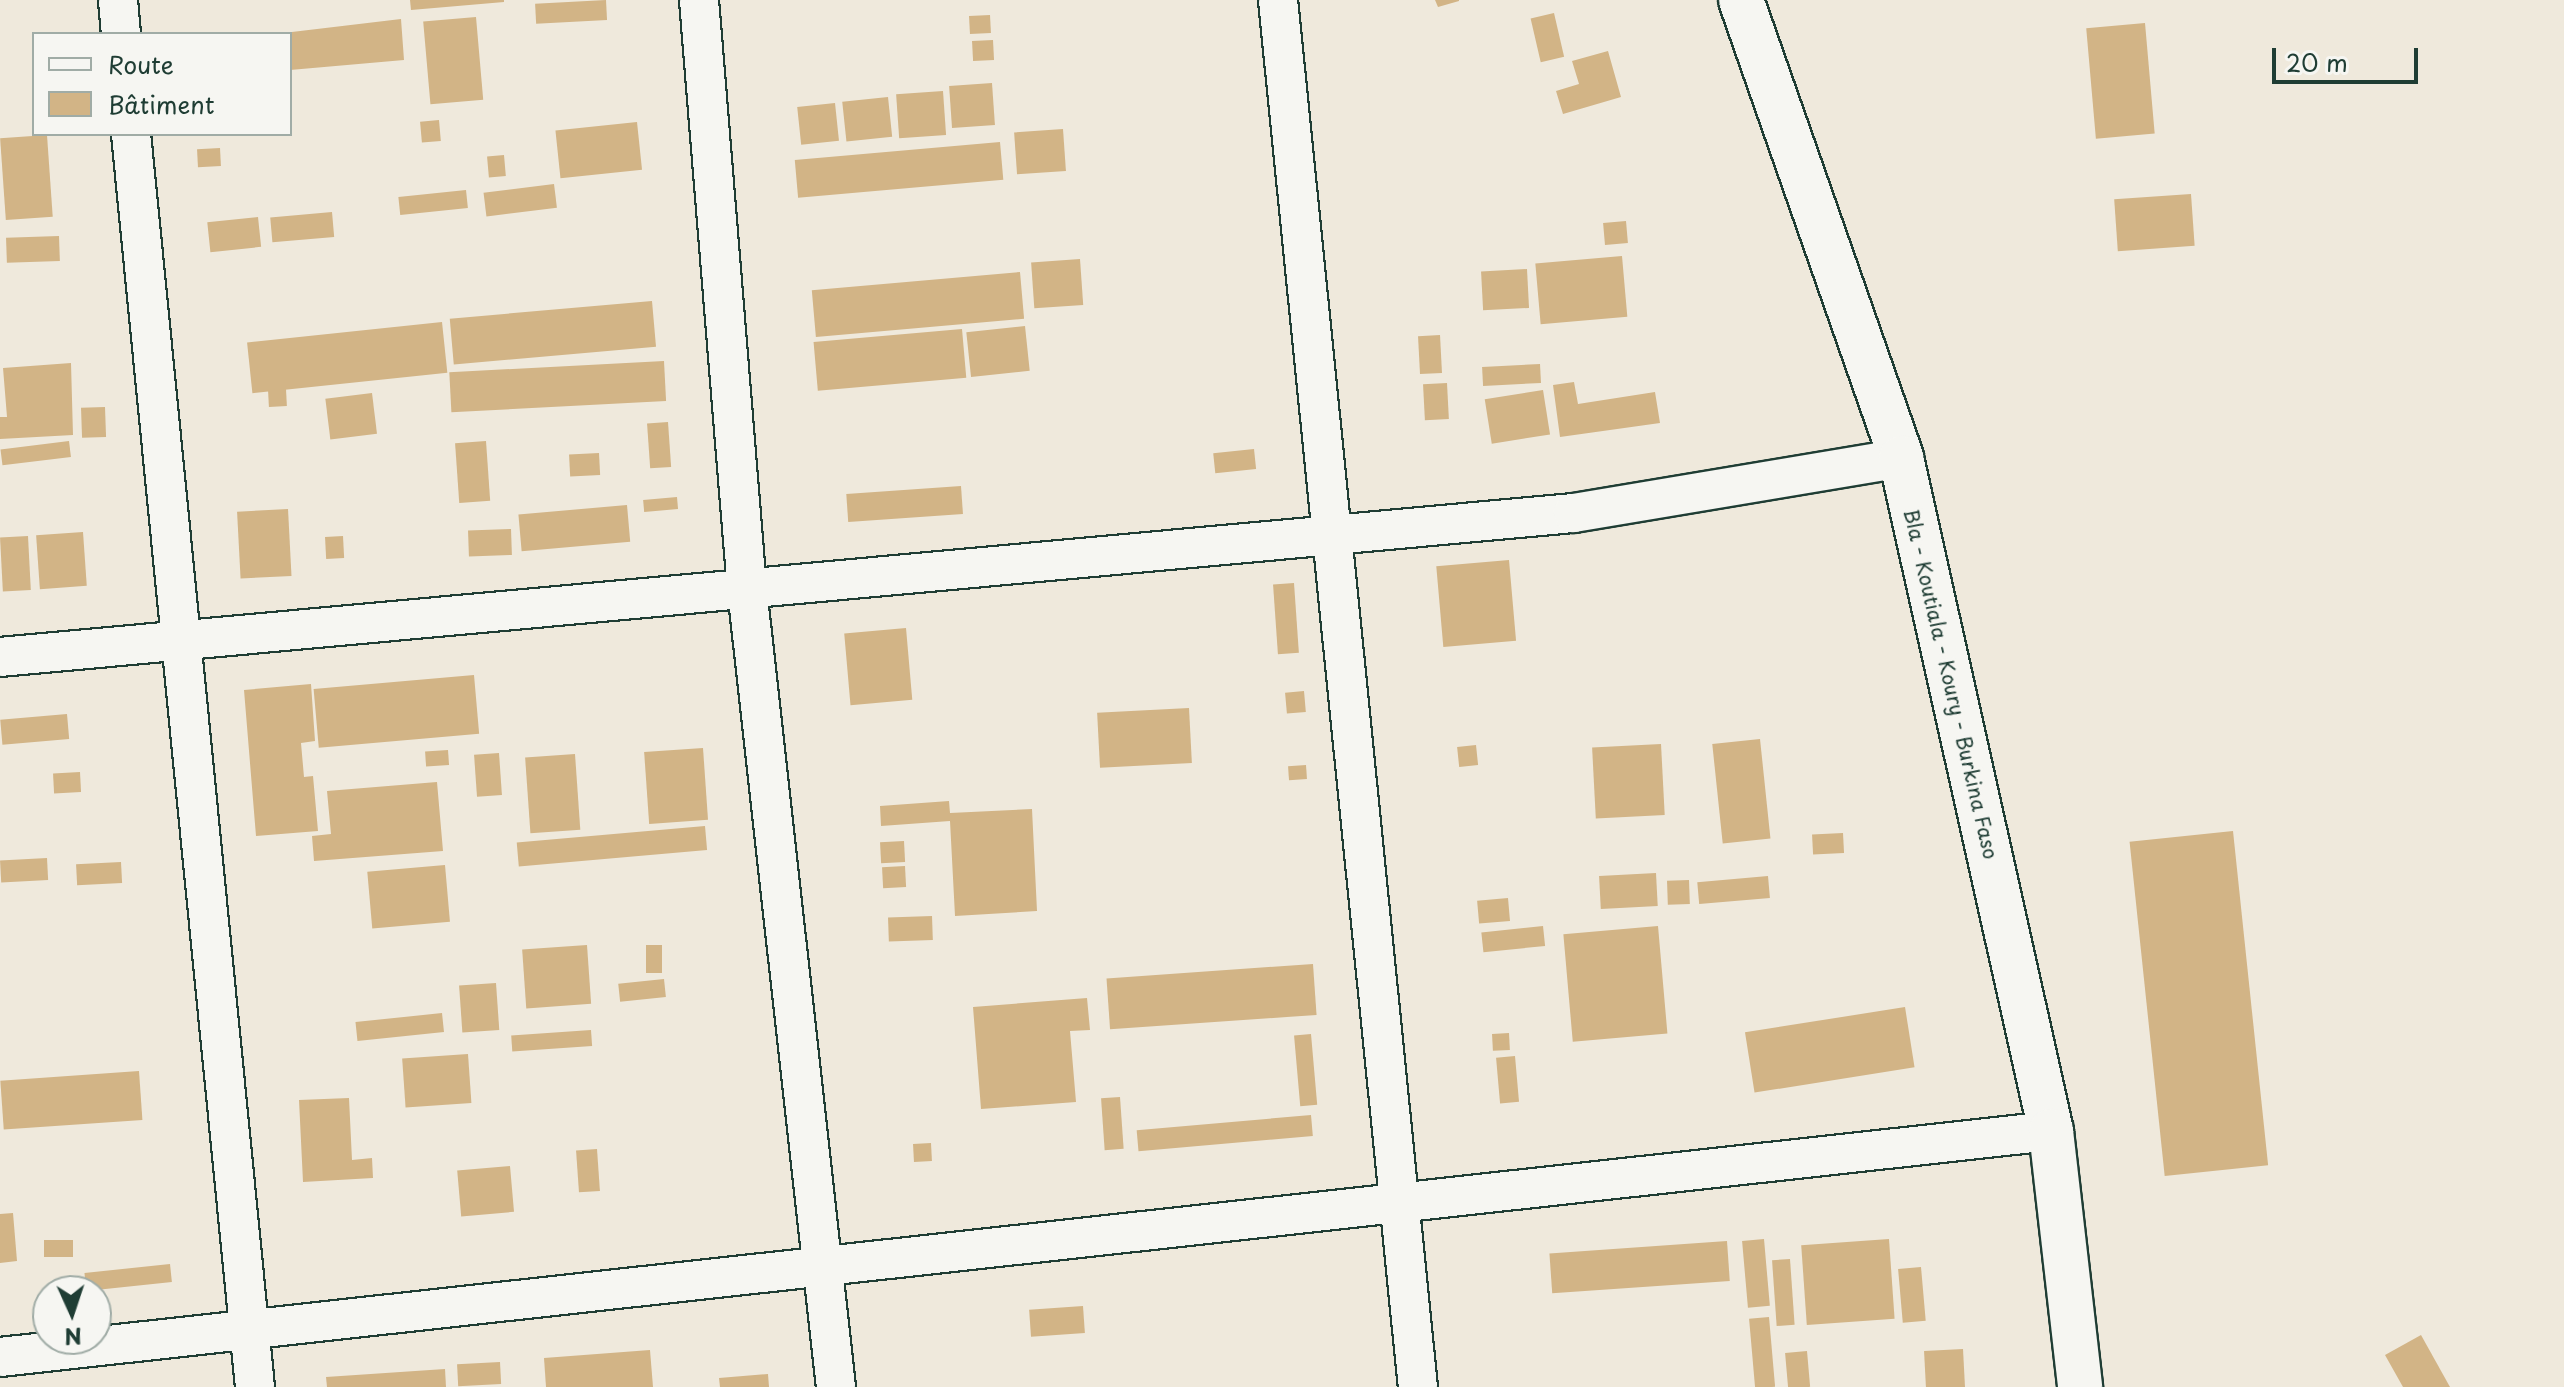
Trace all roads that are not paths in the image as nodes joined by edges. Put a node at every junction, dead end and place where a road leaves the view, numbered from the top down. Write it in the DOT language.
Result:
graph roads {
  1 [pos="118,0"];
  2 [pos="699,0"];
  3 [pos="1278,0"];
  4 [pos="1741,0"];
  5 [pos="121,32"];
  6 [pos="131,136"];
  7 [pos="1901,458"];
  8 [pos="1332,535"];
  9 [pos="747,589"];
  10 [pos="179,640"];
  11 [pos="0,657"];
  12 [pos="2051,1131"];
  13 [pos="1399,1202"];
  14 [pos="824,1266"];
  15 [pos="249,1329"];
  16 [pos="0,1357"];
  17 [pos="255,1387"];
  18 [pos="836,1387"];
  19 [pos="1418,1387"];
  20 [pos="2080,1387"];
  1 -- 5 [label="street"];
  2 -- 9 [label="street"];
  3 -- 8 [label="street"];
  4 -- 7 [label="main road, Bla - Koutiala - Koury - Burkina Faso"];
  6 -- 10 [label="street"];
  7 -- 8 [label="street"];
  7 -- 12 [label="main road, Bla - Koutiala - Koury - Burkina Faso"];
  8 -- 9 [label="street"];
  8 -- 13 [label="street"];
  9 -- 10 [label="street"];
  9 -- 14 [label="street"];
  10 -- 11 [label="street"];
  10 -- 15 [label="street"];
  12 -- 13 [label="street"];
  12 -- 20 [label="main road, Bla - Koutiala - Koury - Burkina Faso"];
  13 -- 14 [label="street"];
  13 -- 19 [label="street"];
  14 -- 15 [label="street"];
  14 -- 18 [label="street"];
  15 -- 16 [label="street"];
  15 -- 17 [label="street"];
}
